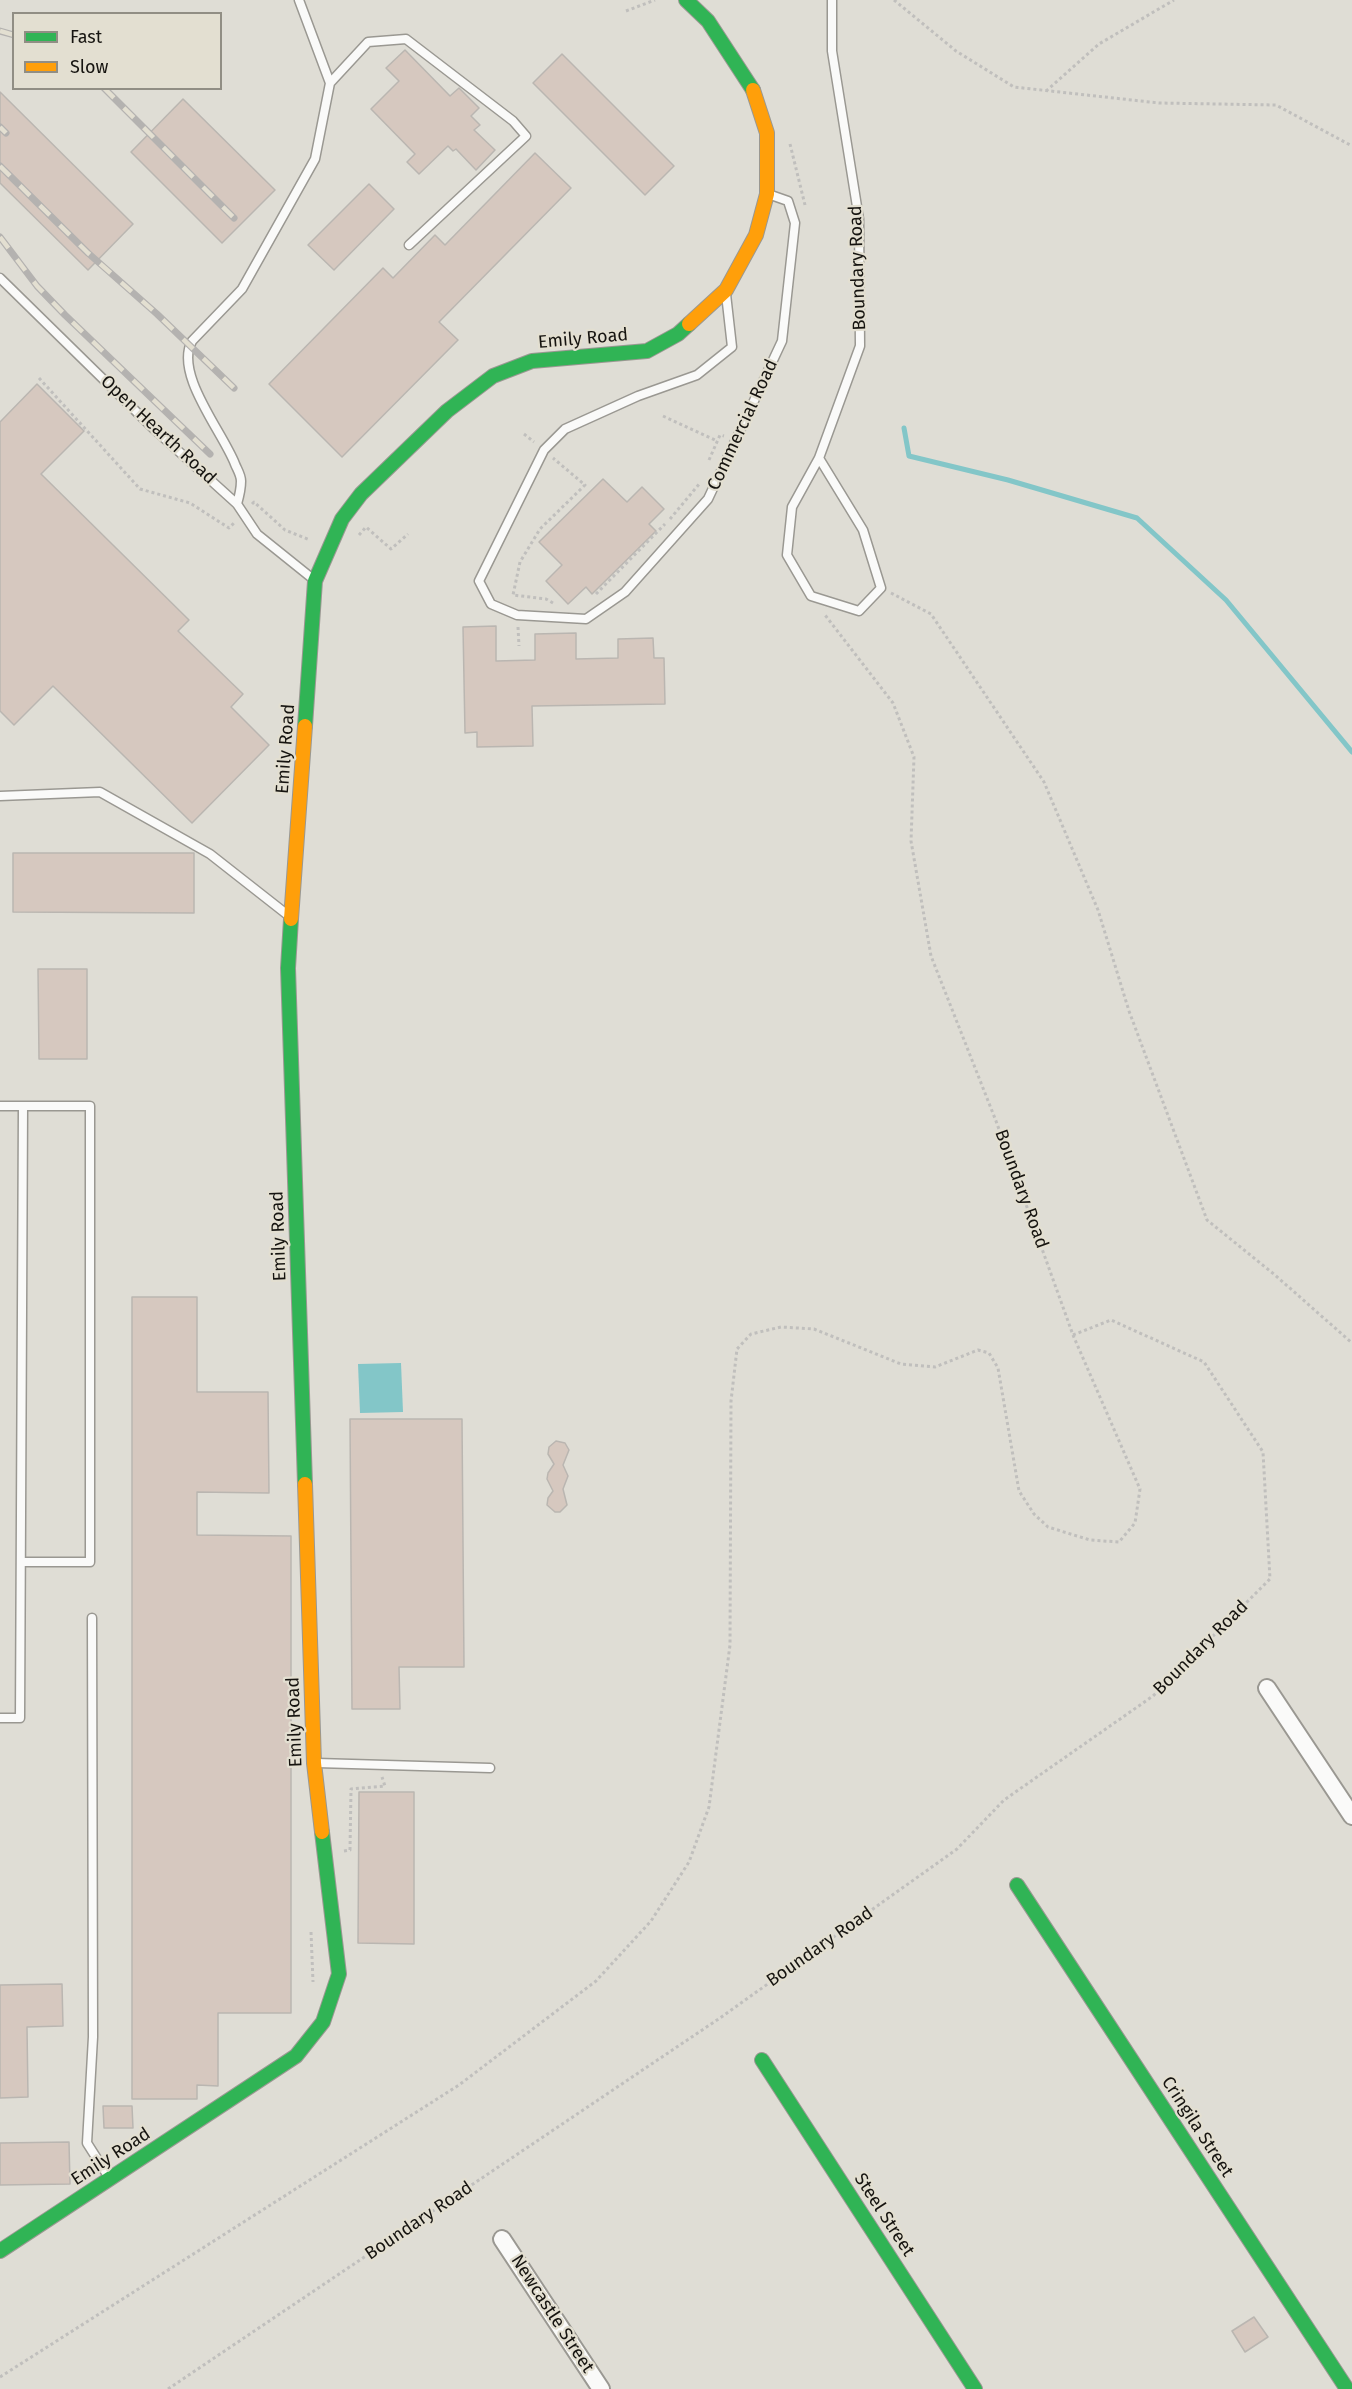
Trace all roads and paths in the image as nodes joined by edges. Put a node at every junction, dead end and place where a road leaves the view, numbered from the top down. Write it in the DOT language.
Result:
graph roads {
  1 [pos="299,0"];
  2 [pos="655,0"];
  3 [pos="686,0"];
  4 [pos="832,0"];
  5 [pos="894,0"];
  6 [pos="1174,0"];
  7 [pos="626,11"];
  8 [pos="330,83"];
  9 [pos="1046,91"];
  10 [pos="1352,146"];
  11 [pos="767,194"];
  12 [pos="410,245"];
  13 [pos="0,278"];
  14 [pos="726,291"];
  15 [pos="39,378"];
  16 [pos="663,416"];
  17 [pos="717,441"];
  18 [pos="544,450"];
  19 [pos="819,458"];
  20 [pos="585,485"];
  21 [pos="237,504"];
  22 [pos="243,513"];
  23 [pos="366,527"];
  24 [pos="408,534"];
  25 [pos="330,548"];
  26 [pos="315,581"];
  27 [pos="881,588"];
  28 [pos="810,596"];
  29 [pos="0,796"];
  30 [pos="292,918"];
  31 [pos="0,1106"];
  32 [pos="22,1106"];
  33 [pos="1073,1335"];
  34 [pos="1352,1343"];
  35 [pos="21,1562"];
  36 [pos="92,1618"];
  37 [pos="1267,1688"];
  38 [pos="0,1718"];
  39 [pos="314,1763"];
  40 [pos="378,1765"];
  41 [pos="490,1768"];
  42 [pos="1352,1816"];
  43 [pos="326,1854"];
  44 [pos="1017,1885"];
  45 [pos="311,1921"];
  46 [pos="313,1993"];
  47 [pos="762,2060"];
  48 [pos="110,2179"];
  49 [pos="502,2239"];
  50 [pos="0,2251"];
  51 [pos="0,2377"];
  52 [pos="168,2389"];
  53 [pos="601,2389"];
  54 [pos="975,2389"];
  55 [pos="1347,2389"];
  1 -- 8 [label="lane"];
  2 -- 7 [label="path"];
  3 -- 11 [label="street, Emily Road"];
  4 -- 19 [label="lane, Boundary Road"];
  5 -- 9 [label="path"];
  6 -- 9 [label="path"];
  8 -- 12 [label="lane"];
  8 -- 21 [label="lane"];
  9 -- 10 [label="path"];
  11 -- 14 [label="street, Emily Road"];
  11 -- 18 [label="lane, Commercial Road"];
  13 -- 21 [label="lane, Open Hearth Road"];
  14 -- 18 [label="lane, Commercial Road"];
  14 -- 25 [label="street, Emily Road"];
  15 -- 22 [label="path"];
  16 -- 17 [label="path"];
  18 -- 20 [label="path"];
  19 -- 27 [label="lane"];
  19 -- 28 [label="lane, Boundary Road"];
  21 -- 22 [label="lane, Open Hearth Road"];
  22 -- 25 [label="path"];
  22 -- 26 [label="lane, Open Hearth Road"];
  23 -- 24 [label="path"];
  25 -- 26 [label="street, Emily Road"];
  26 -- 30 [label="street, Emily Road"];
  27 -- 28 [label="lane"];
  27 -- 34 [label="path"];
  28 -- 33 [label="path, Boundary Road"];
  29 -- 30 [label="lane"];
  30 -- 39 [label="street, Emily Road"];
  31 -- 32 [label="lane"];
  32 -- 35 [label="lane"];
  32 -- 35 [label="lane"];
  33 -- 51 [label="path"];
  33 -- 52 [label="path, Boundary Road"];
  35 -- 38 [label="lane"];
  36 -- 48 [label="lane"];
  37 -- 42 [label="street"];
  39 -- 40 [label="lane"];
  39 -- 43 [label="street, Emily Road"];
  40 -- 41 [label="lane"];
  40 -- 43 [label="path"];
  43 -- 48 [label="street, Emily Road"];
  44 -- 55 [label="street, Cringila Street"];
  45 -- 46 [label="path"];
  47 -- 54 [label="street, Steel Street"];
  48 -- 50 [label="street, Emily Road"];
  49 -- 53 [label="street, Newcastle Street"];
}
